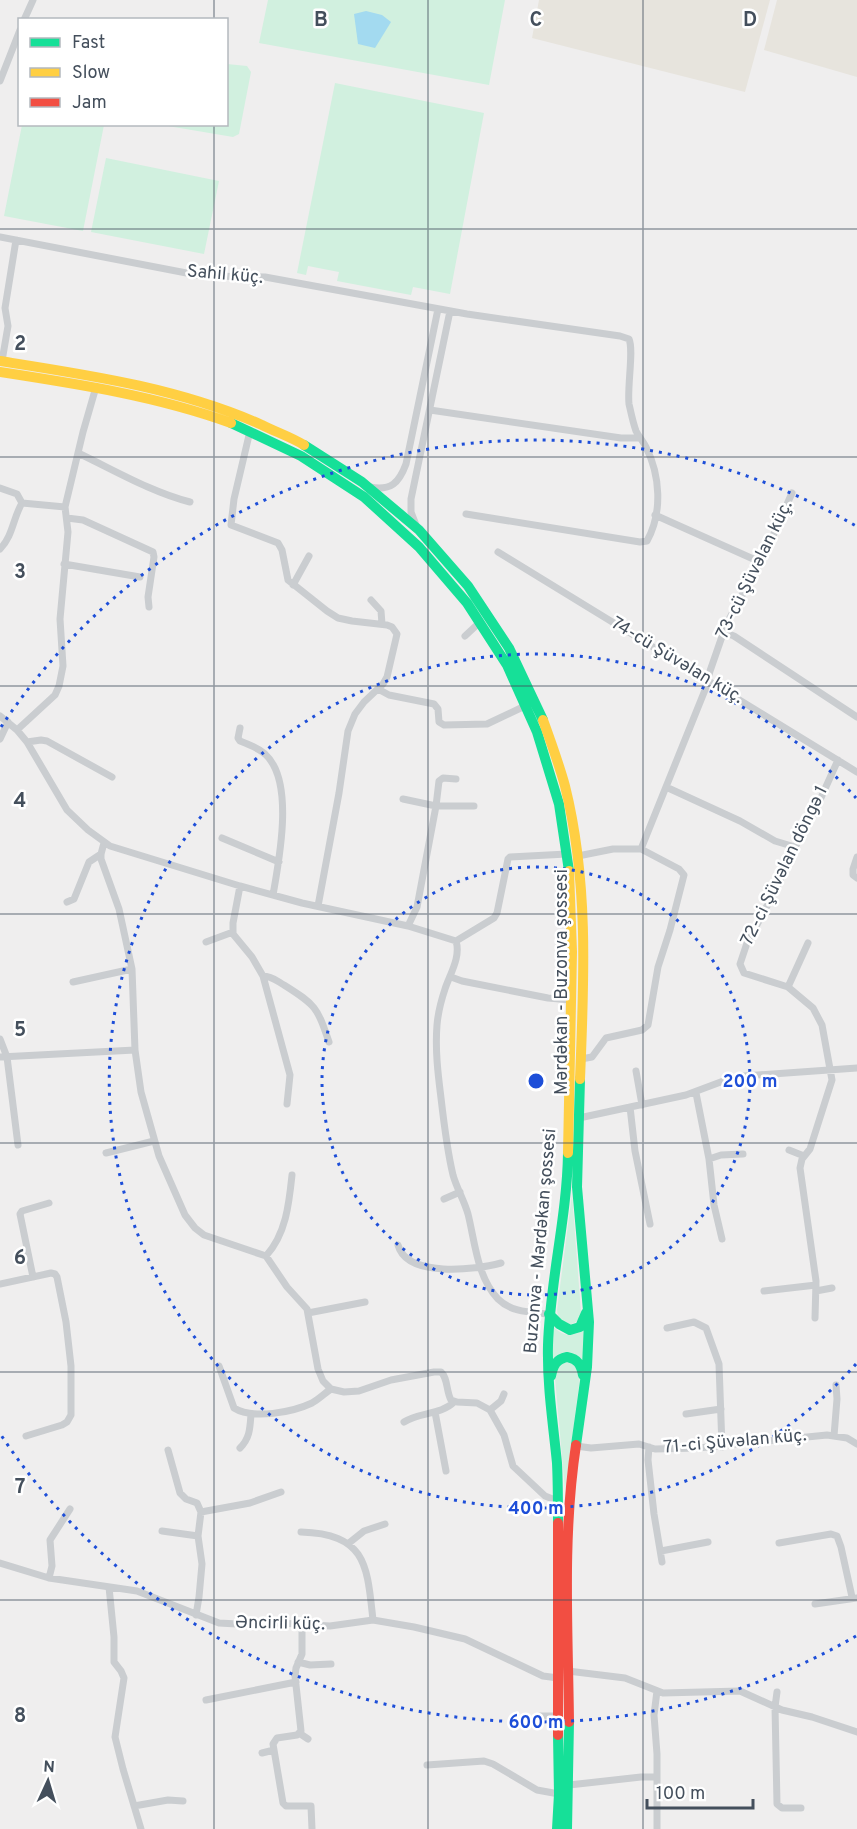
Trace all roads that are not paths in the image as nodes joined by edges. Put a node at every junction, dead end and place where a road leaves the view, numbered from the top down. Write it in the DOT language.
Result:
graph roads {
  1 [pos="33,0"];
  2 [pos="25,18"];
  3 [pos="18,35"];
  4 [pos="0,81"];
  5 [pos="0,237"];
  6 [pos="16,240"];
  7 [pos="438,309"];
  8 [pos="450,311"];
  9 [pos="1,365"];
  10 [pos="96,387"];
  11 [pos="430,410"];
  12 [pos="250,431"];
  13 [pos="640,438"];
  14 [pos="78,453"];
  15 [pos="369,487"];
  16 [pos="0,488"];
  17 [pos="792,493"];
  18 [pos="190,502"];
  19 [pos="22,503"];
  20 [pos="65,507"];
  21 [pos="466,514"];
  22 [pos="655,515"];
  23 [pos="67,518"];
  24 [pos="417,529"];
  25 [pos="0,549"];
  26 [pos="498,552"];
  27 [pos="309,556"];
  28 [pos="760,562"];
  29 [pos="64,564"];
  30 [pos="140,577"];
  31 [pos="293,585"];
  32 [pos="371,600"];
  33 [pos="149,607"];
  34 [pos="480,622"];
  35 [pos="382,624"];
  36 [pos="723,632"];
  37 [pos="465,636"];
  38 [pos="708,680"];
  39 [pos="378,689"];
  40 [pos="527,705"];
  41 [pos="0,716"];
  42 [pos="857,717"];
  43 [pos="8,722"];
  44 [pos="240,728"];
  45 [pos="17,730"];
  46 [pos="0,739"];
  47 [pos="27,742"];
  48 [pos="838,760"];
  49 [pos="857,772"];
  50 [pos="112,777"];
  51 [pos="456,779"];
  52 [pos="666,788"];
  53 [pos="403,800"];
  54 [pos="436,806"];
  55 [pos="474,806"];
  56 [pos="222,838"];
  57 [pos="104,843"];
  58 [pos="795,847"];
  59 [pos="641,849"];
  60 [pos="101,854"];
  61 [pos="573,855"];
  62 [pos="857,856"];
  63 [pos="279,862"];
  64 [pos="857,878"];
  65 [pos="240,886"];
  66 [pos="273,895"];
  67 [pos="67,902"];
  68 [pos="318,906"];
  69 [pos="408,926"];
  70 [pos="233,932"];
  71 [pos="456,941"];
  72 [pos="206,942"];
  73 [pos="808,943"];
  74 [pos="132,969"];
  75 [pos="263,976"];
  76 [pos="450,977"];
  77 [pos="73,982"];
  78 [pos="789,987"];
  79 [pos="571,1000"];
  80 [pos="0,1039"];
  81 [pos="329,1042"];
  82 [pos="135,1050"];
  83 [pos="3,1057"];
  84 [pos="581,1059"];
  85 [pos="857,1068"];
  86 [pos="831,1070"];
  87 [pos="636,1071"];
  88 [pos="9,1073"];
  89 [pos="0,1074"];
  90 [pos="696,1093"];
  91 [pos="287,1104"];
  92 [pos="642,1105"];
  93 [pos="630,1107"];
  94 [pos="579,1118"];
  95 [pos="154,1141"];
  96 [pos="18,1146"];
  97 [pos="789,1150"];
  98 [pos="106,1153"];
  99 [pos="743,1154"];
  100 [pos="804,1156"];
  101 [pos="709,1159"];
  102 [pos="292,1175"];
  103 [pos="460,1192"];
  104 [pos="444,1199"];
  105 [pos="49,1203"];
  106 [pos="650,1224"];
  107 [pos="722,1239"];
  108 [pos="398,1245"];
  109 [pos="266,1256"];
  110 [pos="501,1263"];
  111 [pos="480,1268"];
  112 [pos="33,1277"];
  113 [pos="0,1284"];
  114 [pos="816,1288"];
  115 [pos="832,1288"];
  116 [pos="764,1291"];
  117 [pos="588,1296"];
  118 [pos="365,1302"];
  119 [pos="308,1313"];
  120 [pos="549,1314"];
  121 [pos="815,1318"];
  122 [pos="667,1328"];
  123 [pos="219,1366"];
  124 [pos="836,1385"];
  125 [pos="331,1389"];
  126 [pos="504,1394"];
  127 [pos="454,1402"];
  128 [pos="549,1402"];
  129 [pos="583,1405"];
  130 [pos="721,1409"];
  131 [pos="490,1410"];
  132 [pos="435,1412"];
  133 [pos="251,1414"];
  134 [pos="686,1414"];
  135 [pos="404,1422"];
  136 [pos="26,1436"];
  137 [pos="834,1436"];
  138 [pos="855,1439"];
  139 [pos="576,1446"];
  140 [pos="649,1447"];
  141 [pos="722,1447"];
  142 [pos="240,1448"];
  143 [pos="168,1450"];
  144 [pos="446,1471"];
  145 [pos="281,1492"];
  146 [pos="558,1501"];
  147 [pos="70,1509"];
  148 [pos="201,1512"];
  149 [pos="385,1524"];
  150 [pos="162,1532"];
  151 [pos="302,1532"];
  152 [pos="198,1536"];
  153 [pos="708,1542"];
  154 [pos="349,1543"];
  155 [pos="779,1543"];
  156 [pos="660,1551"];
  157 [pos="662,1562"];
  158 [pos="0,1563"];
  159 [pos="49,1578"];
  160 [pos="109,1587"];
  161 [pos="854,1597"];
  162 [pos="815,1604"];
  163 [pos="196,1615"];
  164 [pos="373,1620"];
  165 [pos="303,1624"];
  166 [pos="298,1662"];
  167 [pos="331,1664"];
  168 [pos="568,1671"];
  169 [pos="558,1678"];
  170 [pos="296,1682"];
  171 [pos="657,1691"];
  172 [pos="777,1692"];
  173 [pos="206,1700"];
  174 [pos="775,1707"];
  175 [pos="540,1716"];
  176 [pos="558,1716"];
  177 [pos="857,1732"];
  178 [pos="299,1733"];
  179 [pos="308,1739"];
  180 [pos="274,1750"];
  181 [pos="262,1753"];
  182 [pos="427,1765"];
  183 [pos="656,1777"];
  184 [pos="569,1785"];
  185 [pos="559,1794"];
  186 [pos="183,1801"];
  187 [pos="134,1806"];
  188 [pos="801,1808"];
  189 [pos="141,1829"];
  190 [pos="312,1829"];
  191 [pos="557,1829"];
  192 [pos="567,1829"];
  193 [pos="657,1829"];
  1 -- 2 [label="street"];
  3 -- 4 [label="street"];
  5 -- 6 [label="street, Sahil küç."];
  6 -- 7 [label="street, Sahil küç."];
  6 -- 9 [label="street"];
  7 -- 8 [label="street, Sahil küç."];
  7 -- 15 [label="street"];
  8 -- 11 [label="street"];
  8 -- 13 [label="street, Sahil küç."];
  9 -- 10 [label="main road, Buzonva - Mərdəkan şossesi"];
  9 -- 15 [label="main road, Mərdəkan - Buzonva şossesi"];
  10 -- 12 [label="main road, Buzonva - Mərdəkan şossesi"];
  10 -- 14 [label="street"];
  11 -- 13 [label="street"];
  11 -- 24 [label="street"];
  12 -- 31 [label="street"];
  12 -- 34 [label="main road, Buzonva - Mərdəkan şossesi"];
  13 -- 22 [label="street"];
  14 -- 18 [label="street"];
  14 -- 20 [label="street"];
  15 -- 24 [label="main road, Mərdəkan - Buzonva şossesi"];
  16 -- 19 [label="street"];
  17 -- 28 [label="street, 73-cü Şüvəlan küç."];
  19 -- 20 [label="street"];
  19 -- 25 [label="street"];
  20 -- 23 [label="street"];
  21 -- 22 [label="street"];
  22 -- 28 [label="street"];
  23 -- 29 [label="street"];
  23 -- 33 [label="street"];
  24 -- 61 [label="main road, Mərdəkan - Buzonva şossesi"];
  26 -- 38 [label="street, 74-cü Şüvəlan küç."];
  27 -- 31 [label="street"];
  28 -- 36 [label="street, 73-cü Şüvəlan küç."];
  29 -- 30 [label="street"];
  29 -- 45 [label="street"];
  31 -- 35 [label="street"];
  32 -- 35 [label="street"];
  34 -- 37 [label="street"];
  34 -- 40 [label="main road, Buzonva - Mərdəkan şossesi"];
  35 -- 39 [label="street"];
  36 -- 38 [label="street, 73-cü Şüvəlan küç."];
  36 -- 42 [label="street"];
  38 -- 48 [label="street, 74-cü Şüvəlan küç."];
  38 -- 52 [label="street, 73-cü Şüvəlan küç."];
  39 -- 40 [label="street"];
  39 -- 68 [label="street"];
  40 -- 61 [label="main road, Buzonva - Mərdəkan şossesi"];
  41 -- 43 [label="street"];
  43 -- 45 [label="street"];
  43 -- 46 [label="street"];
  44 -- 63 [label="street"];
  45 -- 47 [label="street"];
  47 -- 50 [label="street"];
  47 -- 57 [label="street"];
  48 -- 49 [label="street, 74-cü Şüvəlan küç."];
  48 -- 58 [label="street, 72-ci Şüvəlan döngə 1"];
  51 -- 54 [label="street"];
  52 -- 58 [label="street"];
  52 -- 59 [label="street, 73-cü Şüvəlan küç."];
  53 -- 54 [label="street"];
  54 -- 55 [label="street"];
  54 -- 69 [label="street"];
  56 -- 63 [label="street"];
  57 -- 60 [label="street"];
  57 -- 65 [label="street"];
  58 -- 78 [label="street, 72-ci Şüvəlan döngə 1"];
  59 -- 61 [label="street"];
  59 -- 84 [label="street"];
  60 -- 67 [label="street"];
  60 -- 74 [label="street"];
  61 -- 71 [label="street"];
  61 -- 79 [label="main road, Buzonva - Mərdəkan şossesi"];
  61 -- 84 [label="main road, Mərdəkan - Buzonva şossesi"];
  62 -- 64 [label="street"];
  63 -- 66 [label="street"];
  65 -- 66 [label="street"];
  65 -- 70 [label="street"];
  66 -- 68 [label="street"];
  68 -- 69 [label="street"];
  69 -- 71 [label="street"];
  70 -- 72 [label="street"];
  70 -- 75 [label="street"];
  71 -- 76 [label="street"];
  73 -- 78 [label="street"];
  74 -- 77 [label="street"];
  74 -- 82 [label="street"];
  75 -- 81 [label="street"];
  75 -- 91 [label="street"];
  76 -- 79 [label="street"];
  76 -- 103 [label="street"];
  78 -- 86 [label="street, 72-ci Şüvəlan döngə 1"];
  79 -- 120 [label="main road, Buzonva - Mərdəkan şossesi"];
  80 -- 83 [label="street"];
  82 -- 83 [label="street"];
  82 -- 95 [label="street"];
  83 -- 88 [label="street"];
  84 -- 94 [label="main road, Mərdəkan - Buzonva şossesi"];
  85 -- 86 [label="street"];
  86 -- 90 [label="street"];
  86 -- 100 [label="street, 72-ci Şüvəlan döngə 1"];
  87 -- 92 [label="street"];
  88 -- 89 [label="street"];
  88 -- 96 [label="street"];
  90 -- 92 [label="street"];
  90 -- 101 [label="street"];
  92 -- 93 [label="street"];
  93 -- 94 [label="street"];
  93 -- 106 [label="street"];
  94 -- 117 [label="main road, Mərdəkan - Buzonva şossesi"];
  95 -- 98 [label="street"];
  95 -- 109 [label="street"];
  97 -- 100 [label="street"];
  99 -- 101 [label="street"];
  100 -- 114 [label="street"];
  101 -- 107 [label="street"];
  102 -- 109 [label="street"];
  103 -- 104 [label="street"];
  103 -- 111 [label="street"];
  105 -- 112 [label="street"];
  108 -- 111 [label="street"];
  109 -- 119 [label="street"];
  110 -- 111 [label="street"];
  111 -- 120 [label="street"];
  112 -- 113 [label="street"];
  112 -- 136 [label="street"];
  114 -- 115 [label="street"];
  114 -- 116 [label="street"];
  114 -- 121 [label="street"];
  117 -- 120 [label="main road"];
  117 -- 129 [label="main road, Mərdəkan - Buzonva şossesi"];
  118 -- 119 [label="street"];
  119 -- 125 [label="street"];
  120 -- 128 [label="main road, Buzonva - Mərdəkan şossesi"];
  122 -- 130 [label="street"];
  123 -- 133 [label="street"];
  124 -- 137 [label="street"];
  125 -- 127 [label="street"];
  125 -- 133 [label="street"];
  126 -- 131 [label="street"];
  127 -- 131 [label="street"];
  127 -- 132 [label="street"];
  128 -- 129 [label="main road"];
  128 -- 146 [label="main road, Buzonva - Mərdəkan şossesi"];
  129 -- 139 [label="main road, Mərdəkan - Buzonva şossesi"];
  130 -- 134 [label="street"];
  130 -- 141 [label="street"];
  131 -- 146 [label="street"];
  132 -- 135 [label="street"];
  132 -- 144 [label="street"];
  133 -- 142 [label="street"];
  137 -- 138 [label="street, 71-ci Şüvəlan küç."];
  137 -- 141 [label="street, 71-ci Şüvəlan küç."];
  139 -- 140 [label="street, 71-ci Şüvəlan küç."];
  139 -- 168 [label="main road, Mərdəkan - Buzonva şossesi"];
  140 -- 141 [label="street, 71-ci Şüvəlan küç."];
  140 -- 156 [label="street"];
  143 -- 148 [label="street"];
  145 -- 148 [label="street"];
  146 -- 169 [label="main road, Buzonva - Mərdəkan şossesi"];
  147 -- 159 [label="street"];
  148 -- 152 [label="street"];
  149 -- 154 [label="street"];
  150 -- 152 [label="street"];
  151 -- 154 [label="street"];
  152 -- 163 [label="street"];
  153 -- 156 [label="street"];
  154 -- 164 [label="street"];
  155 -- 161 [label="street"];
  156 -- 157 [label="street"];
  158 -- 159 [label="street, Əncirli küç."];
  159 -- 160 [label="street, Əncirli küç."];
  160 -- 163 [label="street, Əncirli küç."];
  160 -- 187 [label="street"];
  161 -- 162 [label="street"];
  163 -- 165 [label="street, Əncirli küç."];
  164 -- 165 [label="street, Əncirli küç."];
  164 -- 169 [label="street, Əncirli küç."];
  165 -- 166 [label="street"];
  166 -- 167 [label="street"];
  166 -- 170 [label="street"];
  168 -- 171 [label="street"];
  168 -- 184 [label="main road, Mərdəkan - Buzonva şossesi"];
  169 -- 176 [label="main road, Buzonva - Mərdəkan şossesi"];
  170 -- 173 [label="street"];
  170 -- 178 [label="street"];
  171 -- 174 [label="street"];
  171 -- 183 [label="street"];
  172 -- 174 [label="street"];
  174 -- 177 [label="street"];
  174 -- 188 [label="street"];
  175 -- 176 [label="street"];
  176 -- 185 [label="main road, Buzonva - Mərdəkan şossesi"];
  178 -- 179 [label="street"];
  178 -- 180 [label="street"];
  180 -- 181 [label="street"];
  180 -- 190 [label="street"];
  182 -- 185 [label="street"];
  183 -- 184 [label="street"];
  183 -- 193 [label="street"];
  184 -- 192 [label="main road, Mərdəkan - Buzonva şossesi"];
  185 -- 191 [label="main road, Buzonva - Mərdəkan şossesi"];
  186 -- 187 [label="street"];
  187 -- 189 [label="street"];
}
